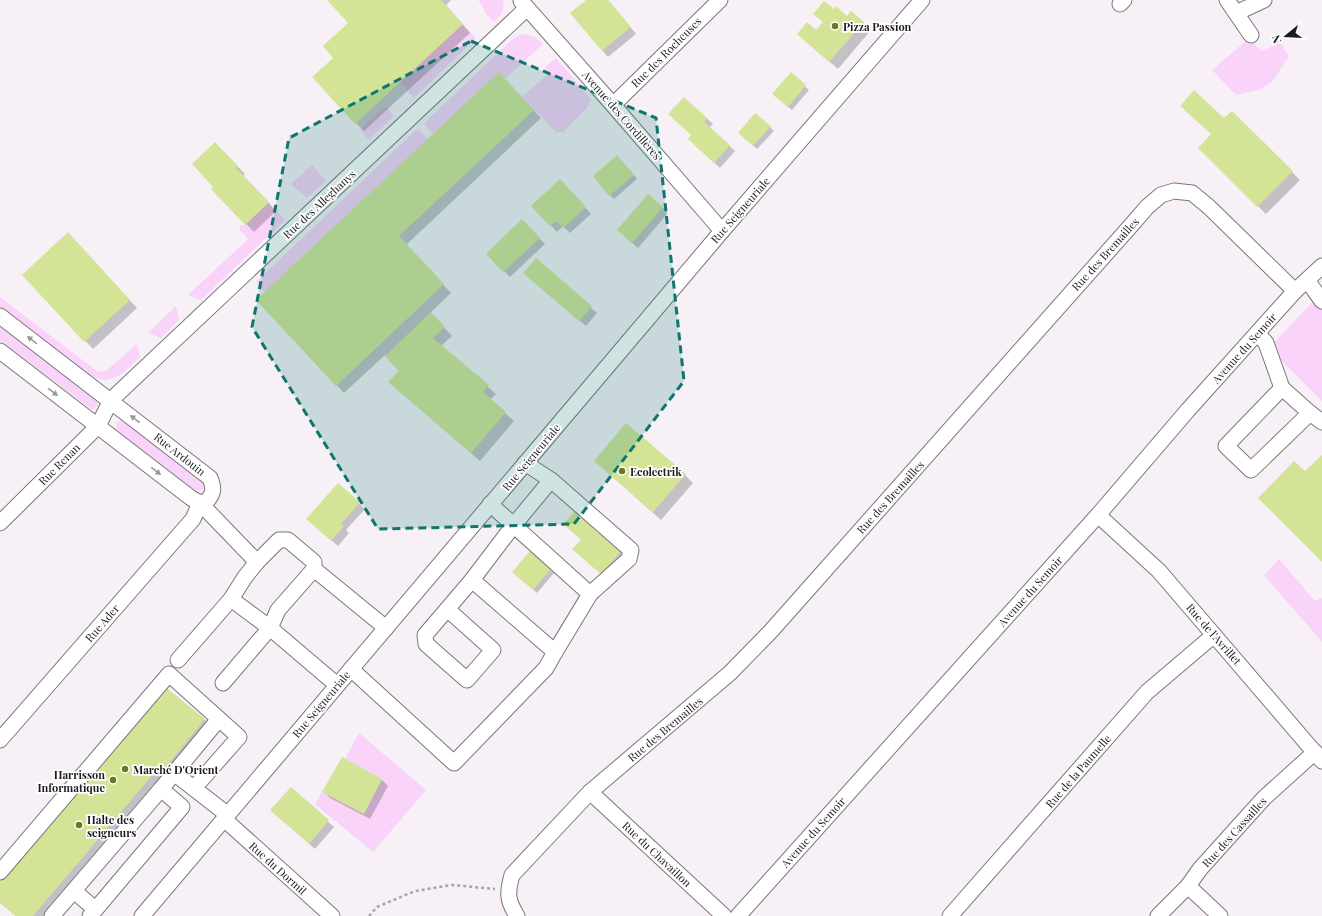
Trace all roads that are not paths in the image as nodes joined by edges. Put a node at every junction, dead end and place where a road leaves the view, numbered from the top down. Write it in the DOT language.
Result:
graph roads {
  1 [pos="720,0"];
  2 [pos="922,0"];
  3 [pos="1226,0"];
  4 [pos="1264,0"];
  5 [pos="524,4"];
  6 [pos="1236,13"];
  7 [pos="1251,35"];
  8 [pos="613,105"];
  9 [pos="722,231"];
  10 [pos="1322,266"];
  11 [pos="1306,280"];
  12 [pos="1295,291"];
  13 [pos="1322,301"];
  14 [pos="0,316"];
  15 [pos="1258,334"];
  16 [pos="0,351"];
  17 [pos="1282,388"];
  18 [pos="111,400"];
  19 [pos="1310,413"];
  20 [pos="1322,422"];
  21 [pos="98,426"];
  22 [pos="526,463"];
  23 [pos="551,480"];
  24 [pos="200,503"];
  25 [pos="490,504"];
  26 [pos="1098,515"];
  27 [pos="0,522"];
  28 [pos="513,526"];
  29 [pos="257,562"];
  30 [pos="314,569"];
  31 [pos="472,580"];
  32 [pos="590,594"];
  33 [pos="231,599"];
  34 [pos="447,609"];
  35 [pos="270,628"];
  36 [pos="386,628"];
  37 [pos="1214,635"];
  38 [pos="555,652"];
  39 [pos="178,660"];
  40 [pos="351,668"];
  41 [pos="223,683"];
  42 [pos="337,685"];
  43 [pos="219,719"];
  44 [pos="0,740"];
  45 [pos="1319,756"];
  46 [pos="174,773"];
  47 [pos="194,788"];
  48 [pos="161,789"];
  49 [pos="590,792"];
  50 [pos="226,817"];
  51 [pos="0,872"];
  52 [pos="1188,886"];
  53 [pos="74,891"];
  54 [pos="93,913"];
  55 [pos="52,916"];
  56 [pos="142,916"];
  57 [pos="331,916"];
  58 [pos="518,916"];
  59 [pos="724,916"];
  60 [pos="738,916"];
  61 [pos="950,916"];
  62 [pos="1158,916"];
  63 [pos="1220,916"];
  1 -- 8 [label="street, Rue des Rocheuses"];
  2 -- 9 [label="street, Rue Seigneuriale"];
  3 -- 6 [label="street"];
  4 -- 6 [label="street"];
  5 -- 8 [label="street, Avenue des Cordillères"];
  5 -- 18 [label="street, Rue des Alleghanys"];
  6 -- 7 [label="street"];
  8 -- 9 [label="street, Avenue des Cordillères"];
  9 -- 22 [label="street, Rue Seigneuriale"];
  10 -- 11 [label="street, Avenue du Semoir"];
  11 -- 12 [label="street, Avenue du Semoir"];
  11 -- 13 [label="street"];
  12 -- 15 [label="street, Avenue du Semoir"];
  12 -- 49 [label="street, Rue des Bremailles"];
  18 -- 14 [label="street, Rue Ardouin, one-way"];
  15 -- 17 [label="street"];
  15 -- 26 [label="street, Avenue du Semoir"];
  16 -- 21 [label="street, one-way"];
  17 -- 19 [label="street"];
  17 -- 19 [label="street"];
  18 -- 21 [label="street, Rue Renan"];
  24 -- 18 [label="street, Rue Ardouin, one-way"];
  19 -- 20 [label="street"];
  21 -- 24 [label="street, one-way"];
  21 -- 27 [label="street, Rue Renan"];
  22 -- 23 [label="street"];
  22 -- 25 [label="street, Rue Seigneuriale"];
  23 -- 28 [label="street"];
  23 -- 32 [label="street"];
  24 -- 29 [label="street"];
  24 -- 44 [label="street, Rue Ader"];
  25 -- 28 [label="street"];
  25 -- 36 [label="street, Rue Seigneuriale"];
  26 -- 37 [label="street, Rue de l'Avrillet"];
  26 -- 60 [label="street, Avenue du Semoir"];
  28 -- 31 [label="street"];
  28 -- 32 [label="street"];
  29 -- 30 [label="street"];
  29 -- 33 [label="street"];
  30 -- 35 [label="street"];
  30 -- 36 [label="street"];
  31 -- 34 [label="street"];
  31 -- 38 [label="street"];
  32 -- 38 [label="street"];
  33 -- 35 [label="street"];
  33 -- 39 [label="street"];
  34 -- 34 [label="street"];
  35 -- 41 [label="street"];
  35 -- 42 [label="street"];
  36 -- 40 [label="street, Rue Seigneuriale"];
  37 -- 45 [label="street, Rue de l'Avrillet"];
  37 -- 61 [label="street, Rue de la Paumelle"];
  38 -- 40 [label="street"];
  40 -- 42 [label="street, Rue Seigneuriale"];
  42 -- 50 [label="street, Rue Seigneuriale"];
  43 -- 46 [label="street"];
  43 -- 47 [label="street"];
  43 -- 51 [label="street"];
  45 -- 52 [label="street, Rue des Cassailles"];
  46 -- 47 [label="street, Rue du Dormil"];
  46 -- 48 [label="street"];
  47 -- 50 [label="street, Rue du Dormil"];
  48 -- 53 [label="street"];
  48 -- 54 [label="street"];
  49 -- 58 [label="street, Rue des Bremailles"];
  49 -- 59 [label="street, Rue du Chavaillon"];
  50 -- 56 [label="street, Rue Seigneuriale"];
  50 -- 57 [label="street, Rue du Dormil"];
  52 -- 62 [label="street, Rue des Cassailles"];
  52 -- 63 [label="street"];
  53 -- 54 [label="street"];
  53 -- 55 [label="street"];
}
